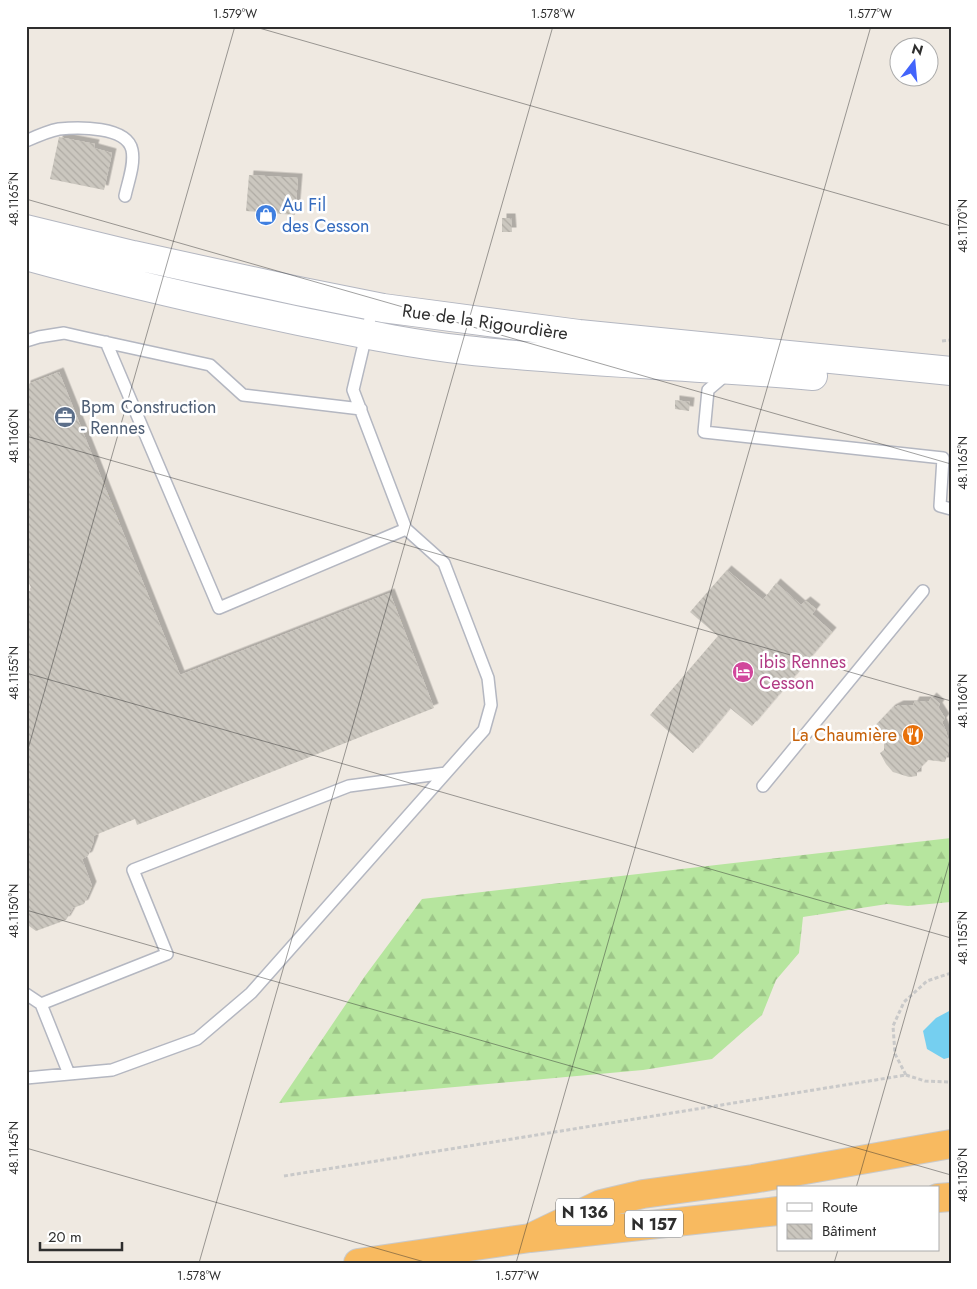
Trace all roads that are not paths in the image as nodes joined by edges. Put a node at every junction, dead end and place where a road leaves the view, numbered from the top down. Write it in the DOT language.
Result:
graph roads {
  1 [pos="26,140"];
  2 [pos="124,196"];
  3 [pos="26,229"];
  4 [pos="26,256"];
  5 [pos="373,306"];
  6 [pos="366,334"];
  7 [pos="26,341"];
  8 [pos="106,342"];
  9 [pos="951,370"];
  10 [pos="698,380"];
  11 [pos="951,388"];
  12 [pos="361,409"];
  13 [pos="951,509"];
  14 [pos="406,529"];
  15 [pos="923,591"];
  16 [pos="446,773"];
  17 [pos="763,786"];
  18 [pos="26,994"];
  19 [pos="41,1004"];
  20 [pos="69,1074"];
  21 [pos="26,1078"];
  22 [pos="951,1144"];
  23 [pos="777,1211"];
  24 [pos="530,1238"];
  25 [pos="358,1263"];
  1 -- 2 [label="lane"];
  3 -- 5 [label="street, Rue de la Rigourdière"];
  4 -- 6 [label="street, Rue de la Rigourdière"];
  5 -- 6 [label="lane"];
  5 -- 9 [label="street, Rue de la Rigourdière"];
  6 -- 10 [label="street, Rue de la Rigourdière"];
  6 -- 12 [label="lane"];
  7 -- 8 [label="lane"];
  8 -- 12 [label="lane"];
  8 -- 14 [label="lane"];
  10 -- 11 [label="street, Rue de la Rigourdière"];
  10 -- 13 [label="lane"];
  12 -- 14 [label="lane"];
  14 -- 16 [label="lane"];
  15 -- 17 [label="lane"];
  16 -- 19 [label="lane"];
  16 -- 20 [label="lane"];
  18 -- 19 [label="lane"];
  19 -- 20 [label="lane"];
  20 -- 21 [label="lane"];
  22 -- 24 [label="highway, N 136"];
  23 -- 24 [label="highway, N 157"];
  24 -- 25 [label="highway, N 136"];
}
